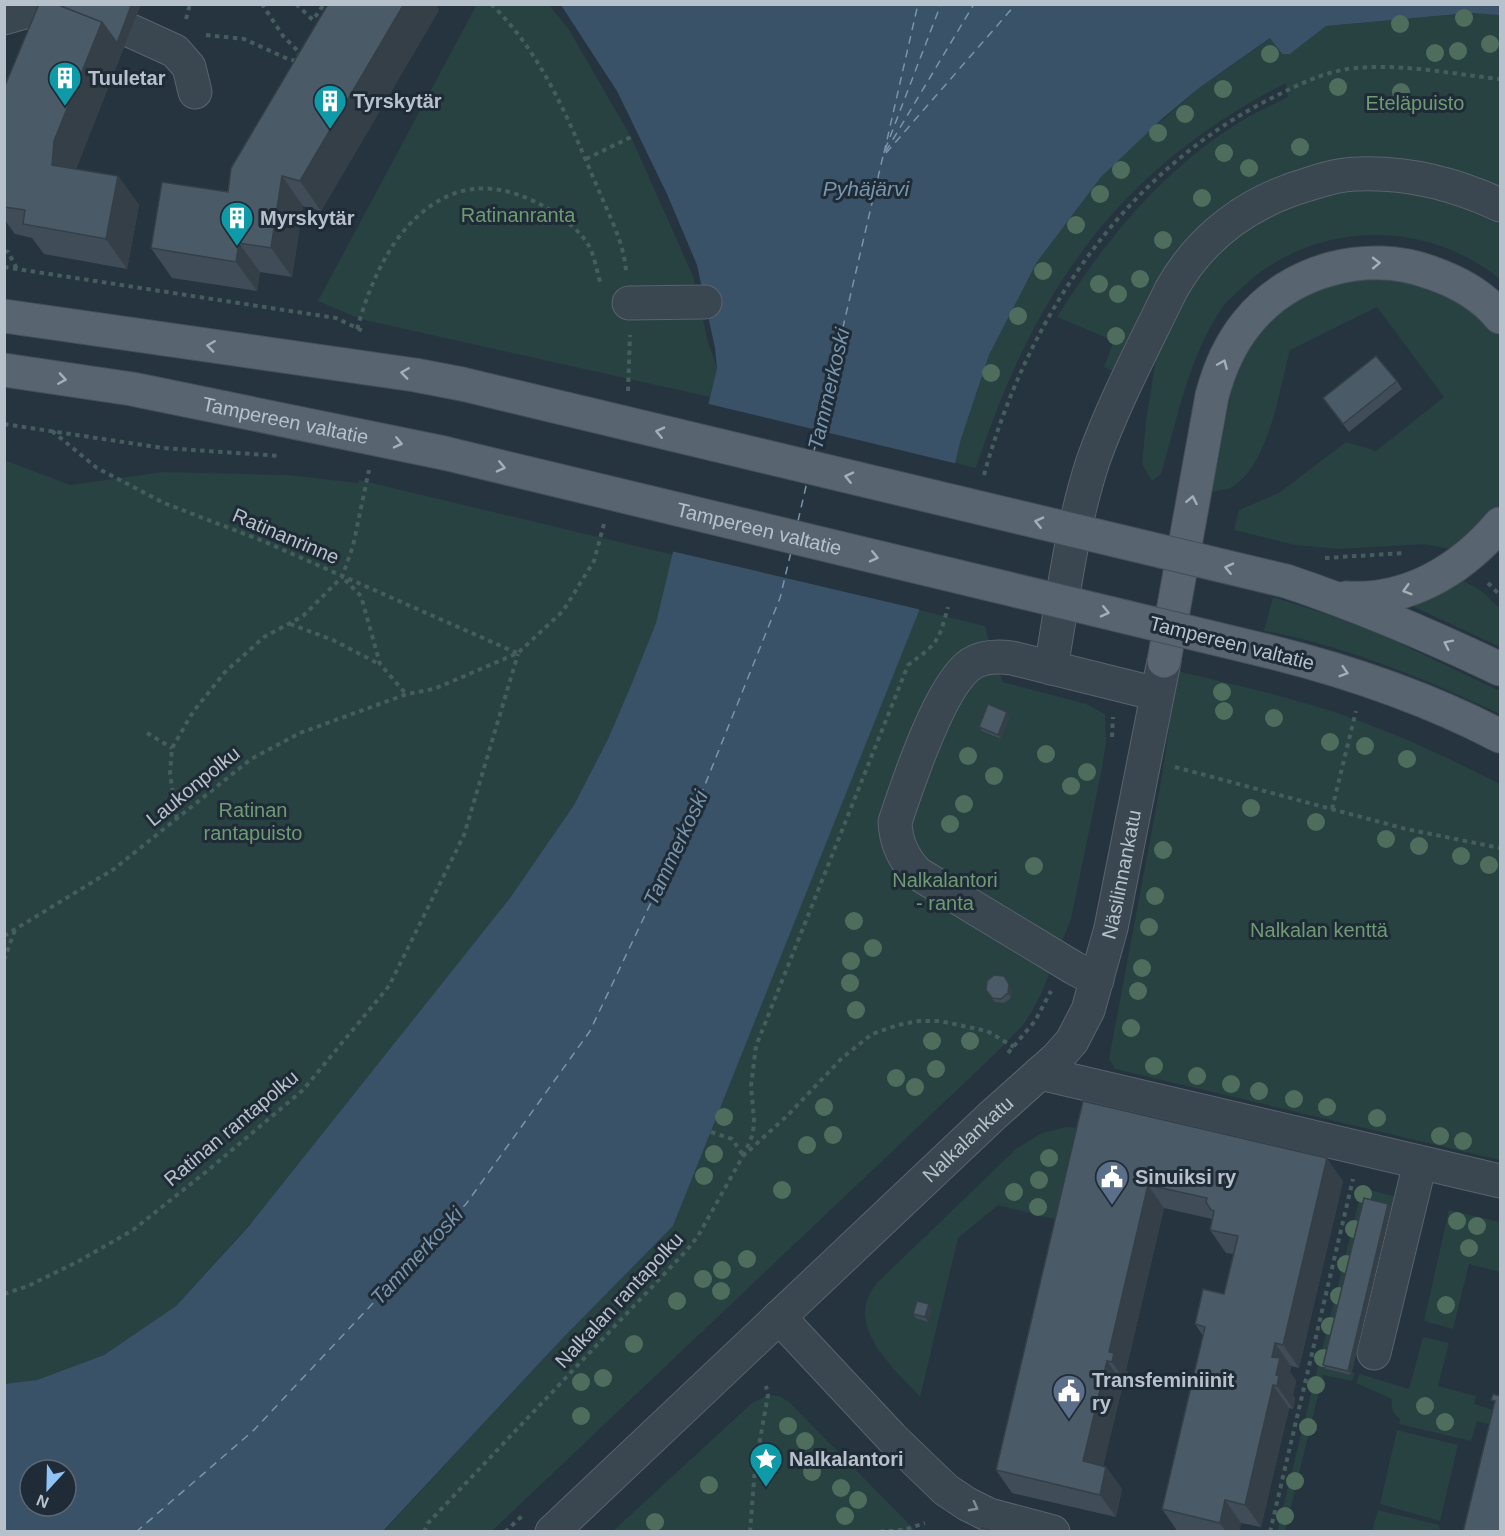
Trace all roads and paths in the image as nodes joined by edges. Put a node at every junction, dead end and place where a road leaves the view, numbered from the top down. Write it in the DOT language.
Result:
graph roads {
  1 [pos="262,4"];
  2 [pos="296,4"];
  3 [pos="324,4"];
  4 [pos="491,4"];
  5 [pos="67,10"];
  6 [pos="4,18"];
  7 [pos="131,31"];
  8 [pos="175,51"];
  9 [pos="195,92"];
  10 [pos="632,137"];
  11 [pos="586,159"];
  12 [pos="1500,205"];
  13 [pos="4,251"];
  14 [pos="4,267"];
  15 [pos="17,269"];
  16 [pos="705,302"];
  17 [pos="629,303"];
  18 [pos="4,316"];
  19 [pos="1500,317"];
  20 [pos="357,329"];
  21 [pos="368,332"];
  22 [pos="4,370"];
  23 [pos="627,399"];
  24 [pos="4,424"];
  25 [pos="52,430"];
  26 [pos="287,457"];
  27 [pos="361,465"];
  28 [pos="606,519"];
  29 [pos="1500,524"];
  30 [pos="1413,553"];
  31 [pos="1321,558"];
  32 [pos="342,577"];
  33 [pos="1333,597"];
  34 [pos="290,623"];
  35 [pos="518,653"];
  36 [pos="1164,661"];
  37 [pos="380,664"];
  38 [pos="1051,668"];
  39 [pos="1500,669"];
  40 [pos="1117,685"];
  41 [pos="407,694"];
  42 [pos="1157,694"];
  43 [pos="1354,719"];
  44 [pos="147,734"];
  45 [pos="1500,736"];
  46 [pos="172,748"];
  47 [pos="1143,760"];
  48 [pos="1332,809"];
  49 [pos="177,819"];
  50 [pos="1500,848"];
  51 [pos="15,930"];
  52 [pos="4,936"];
  53 [pos="4,960"];
  54 [pos="1063,961"];
  55 [pos="1098,980"];
  56 [pos="1014,1047"];
  57 [pos="1001,1060"];
  58 [pos="1040,1072"];
  59 [pos="711,1132"];
  60 [pos="743,1156"];
  61 [pos="1420,1163"];
  62 [pos="1354,1176"];
  63 [pos="1500,1181"];
  64 [pos="4,1294"];
  65 [pos="779,1317"];
  66 [pos="1374,1353"];
  67 [pos="766,1386"];
  68 [pos="528,1509"];
  69 [pos="925,1523"];
  70 [pos="424,1532"];
  71 [pos="505,1532"];
  72 [pos="552,1532"];
  73 [pos="750,1532"];
  74 [pos="871,1532"];
  75 [pos="1053,1532"];
  76 [pos="1270,1532"];
  1 -- 8 [label="path"];
  2 -- 3 [label="path"];
  4 -- 11 [label="path"];
  5 -- 6 [label="street"];
  7 -- 8 [label="street"];
  8 -- 9 [label="street"];
  10 -- 11 [label="path"];
  11 -- 17 [label="path"];
  12 -- 38 [label="street"];
  13 -- 15 [label="path"];
  14 -- 15 [label="path"];
  15 -- 20 [label="path"];
  16 -- 17 [label="street"];
  17 -- 20 [label="path"];
  17 -- 23 [label="path"];
  33 -- 18 [label="main road, one-way, bridge"];
  36 -- 19 [label="main road, one-way"];
  20 -- 21 [label="path"];
  22 -- 45 [label="main road, Tampereen valtatie, one-way, bridge"];
  24 -- 25 [label="path"];
  25 -- 26 [label="path"];
  25 -- 32 [label="path, Ratinanrinne"];
  27 -- 32 [label="path"];
  28 -- 35 [label="path"];
  29 -- 33 [label="main road, one-way"];
  30 -- 31 [label="path"];
  32 -- 34 [label="path"];
  32 -- 35 [label="path, Ratinanrinne"];
  32 -- 37 [label="path"];
  39 -- 33 [label="main road, one-way"];
  34 -- 37 [label="path"];
  34 -- 46 [label="path"];
  35 -- 41 [label="path, Laukonpolku"];
  35 -- 64 [label="path, Ratinan rantapolku"];
  36 -- 42 [label="street, Näsilinnankatu"];
  37 -- 41 [label="path"];
  38 -- 40 [label="street"];
  38 -- 54 [label="street"];
  40 -- 42 [label="street"];
  40 -- 47 [label="path"];
  41 -- 49 [label="path, Laukonpolku"];
  42 -- 47 [label="street, Näsilinnankatu"];
  43 -- 48 [label="path"];
  44 -- 46 [label="path"];
  46 -- 49 [label="path"];
  47 -- 48 [label="path"];
  47 -- 55 [label="street, Näsilinnankatu"];
  48 -- 50 [label="path"];
  49 -- 51 [label="path, Laukonpolku"];
  51 -- 52 [label="path, Laukonpolku"];
  51 -- 53 [label="path"];
  54 -- 55 [label="street"];
  54 -- 56 [label="path"];
  55 -- 58 [label="street, Näsilinnankatu"];
  56 -- 57 [label="path"];
  56 -- 60 [label="path, Nalkalan rantapolku"];
  58 -- 61 [label="street"];
  58 -- 65 [label="street, Nalkalankatu"];
  59 -- 60 [label="path"];
  60 -- 70 [label="path, Nalkalan rantapolku"];
  61 -- 63 [label="street"];
  61 -- 66 [label="street"];
  62 -- 76 [label="path"];
  65 -- 72 [label="street, Nalkalankatu"];
  65 -- 75 [label="street, one-way"];
  67 -- 73 [label="path"];
  68 -- 71 [label="path"];
  69 -- 74 [label="path"];
}
